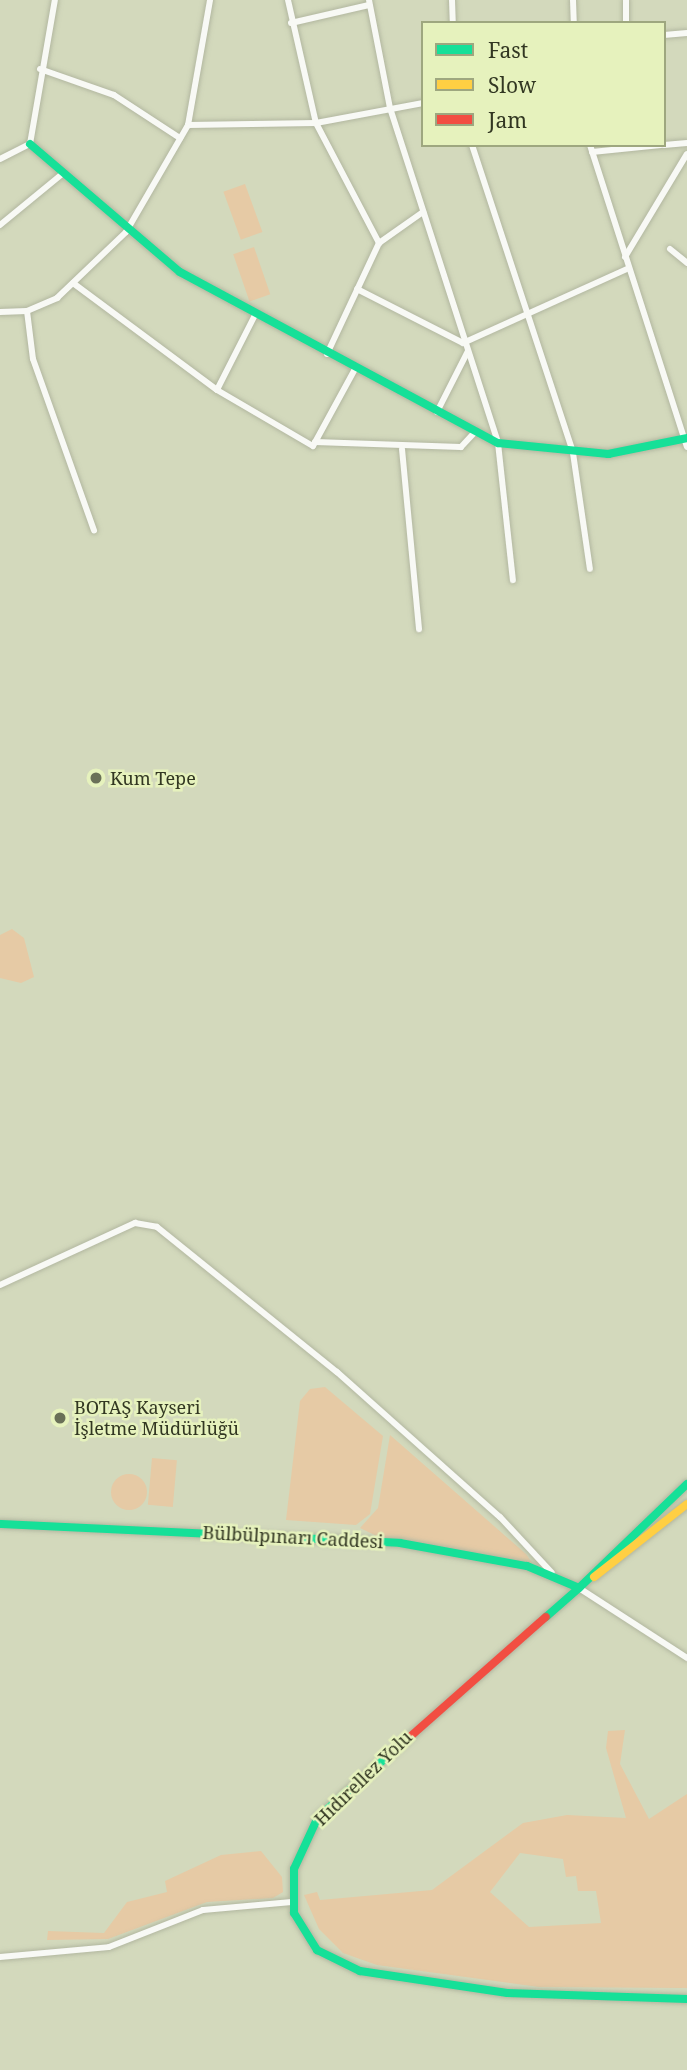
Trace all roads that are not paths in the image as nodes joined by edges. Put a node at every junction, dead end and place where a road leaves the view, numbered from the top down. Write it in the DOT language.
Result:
graph roads {
  1 [pos="55,0"];
  2 [pos="210,0"];
  3 [pos="288,0"];
  4 [pos="452,0"];
  5 [pos="573,0"];
  6 [pos="626,0"];
  7 [pos="369,3"];
  8 [pos="453,21"];
  9 [pos="574,21"];
  10 [pos="626,21"];
  11 [pos="291,23"];
  12 [pos="687,33"];
  13 [pos="666,35"];
  14 [pos="40,69"];
  15 [pos="421,103"];
  16 [pos="390,108"];
  17 [pos="316,123"];
  18 [pos="188,125"];
  19 [pos="180,138"];
  20 [pos="687,143"];
  21 [pos="30,144"];
  22 [pos="666,145"];
  23 [pos="473,147"];
  24 [pos="615,147"];
  25 [pos="591,148"];
  26 [pos="687,154"];
  27 [pos="0,159"];
  28 [pos="62,174"];
  29 [pos="423,212"];
  30 [pos="0,225"];
  31 [pos="126,232"];
  32 [pos="379,243"];
  33 [pos="670,249"];
  34 [pos="625,258"];
  35 [pos="687,263"];
  36 [pos="629,268"];
  37 [pos="73,283"];
  38 [pos="357,289"];
  39 [pos="27,311"];
  40 [pos="0,312"];
  41 [pos="255,316"];
  42 [pos="533,316"];
  43 [pos="465,342"];
  44 [pos="468,351"];
  45 [pos="327,354"];
  46 [pos="355,369"];
  47 [pos="217,390"];
  48 [pos="437,412"];
  49 [pos="475,432"];
  50 [pos="686,441"];
  51 [pos="315,442"];
  52 [pos="498,443"];
  53 [pos="402,449"];
  54 [pos="573,453"];
  55 [pos="94,530"];
  56 [pos="590,569"];
  57 [pos="513,580"];
  58 [pos="419,629"];
  59 [pos="0,1285"];
  60 [pos="687,1484"];
  61 [pos="687,1504"];
  62 [pos="0,1524"];
  63 [pos="552,1573"];
  64 [pos="579,1588"];
  65 [pos="687,1658"];
  66 [pos="292,1902"];
  67 [pos="0,1957"];
  68 [pos="687,1999"];
  1 -- 14 [label="street"];
  2 -- 18 [label="street"];
  3 -- 11 [label="street"];
  4 -- 8 [label="street"];
  5 -- 9 [label="street"];
  6 -- 10 [label="street"];
  7 -- 11 [label="street"];
  7 -- 16 [label="street"];
  11 -- 17 [label="street"];
  12 -- 13 [label="street"];
  14 -- 19 [label="street"];
  14 -- 21 [label="street"];
  15 -- 16 [label="street"];
  16 -- 17 [label="street"];
  16 -- 29 [label="street"];
  17 -- 18 [label="street"];
  17 -- 32 [label="street"];
  18 -- 19 [label="street"];
  19 -- 31 [label="street"];
  20 -- 22 [label="street"];
  21 -- 27 [label="street"];
  21 -- 28 [label="street"];
  23 -- 42 [label="street"];
  24 -- 25 [label="street"];
  25 -- 34 [label="street"];
  26 -- 34 [label="street"];
  28 -- 30 [label="street"];
  28 -- 31 [label="street"];
  29 -- 32 [label="street"];
  29 -- 43 [label="street"];
  31 -- 37 [label="street"];
  31 -- 41 [label="street"];
  32 -- 38 [label="street"];
  33 -- 35 [label="street"];
  34 -- 36 [label="street"];
  36 -- 42 [label="street"];
  36 -- 50 [label="street"];
  37 -- 39 [label="street"];
  37 -- 47 [label="street"];
  38 -- 43 [label="street"];
  38 -- 45 [label="street"];
  39 -- 40 [label="street"];
  39 -- 55 [label="street"];
  41 -- 45 [label="street"];
  41 -- 47 [label="street"];
  42 -- 43 [label="street"];
  42 -- 54 [label="street"];
  43 -- 44 [label="street"];
  44 -- 48 [label="street"];
  44 -- 52 [label="street"];
  45 -- 46 [label="street"];
  46 -- 48 [label="street"];
  46 -- 51 [label="street"];
  47 -- 51 [label="street"];
  48 -- 49 [label="street"];
  49 -- 52 [label="street"];
  49 -- 53 [label="street"];
  50 -- 54 [label="street"];
  51 -- 53 [label="street"];
  52 -- 54 [label="street"];
  52 -- 57 [label="street"];
  53 -- 58 [label="street"];
  54 -- 56 [label="street"];
  59 -- 63 [label="street"];
  60 -- 64 [label="street"];
  61 -- 64 [label="street"];
  62 -- 63 [label="street, Bülbülpınarı Caddesi"];
  63 -- 64 [label="street, Bülbülpınarı Caddesi"];
  64 -- 65 [label="street"];
  64 -- 66 [label="street, Hıdırellez Yolu"];
  66 -- 67 [label="street"];
  66 -- 68 [label="street, Hıdırellez Yolu"];
}
